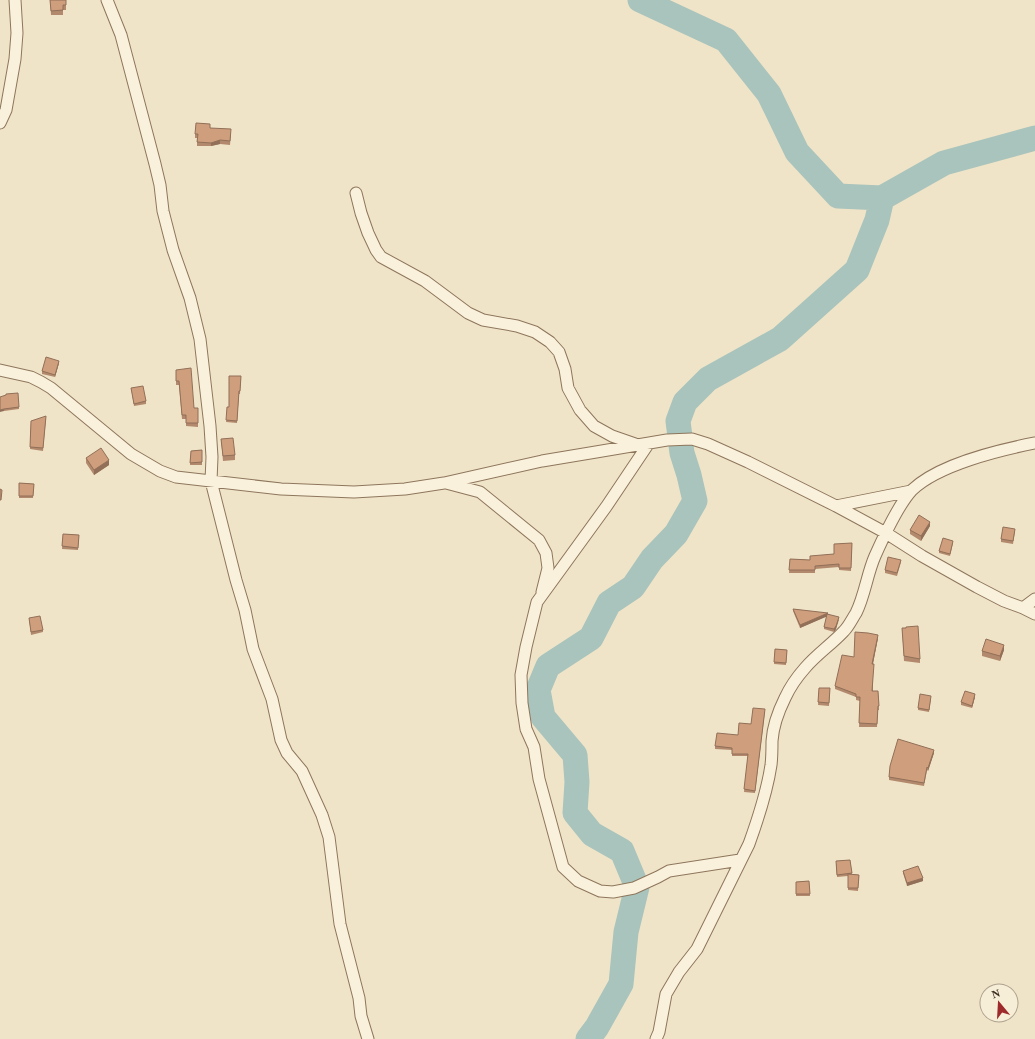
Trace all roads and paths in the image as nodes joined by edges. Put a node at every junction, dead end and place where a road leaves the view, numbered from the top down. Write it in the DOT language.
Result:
graph roads {
  1 [pos="15,0"];
  2 [pos="107,0"];
  3 [pos="0,122"];
  4 [pos="356,193"];
  5 [pos="0,370"];
  6 [pos="649,443"];
  7 [pos="1035,443"];
  8 [pos="638,445"];
  9 [pos="211,481"];
  10 [pos="444,482"];
  11 [pos="911,491"];
  12 [pos="836,506"];
  13 [pos="886,533"];
  14 [pos="541,597"];
  15 [pos="1035,599"];
  16 [pos="1023,608"];
  17 [pos="1035,614"];
  18 [pos="740,860"];
  19 [pos="368,1039"];
  20 [pos="656,1039"];
  1 -- 3 [label="street"];
  2 -- 9 [label="street"];
  4 -- 8 [label="street"];
  5 -- 9 [label="street"];
  6 -- 8 [label="street"];
  6 -- 12 [label="street"];
  6 -- 14 [label="street"];
  7 -- 11 [label="street"];
  8 -- 10 [label="street"];
  9 -- 10 [label="street"];
  9 -- 19 [label="street"];
  10 -- 14 [label="street"];
  11 -- 12 [label="street"];
  11 -- 13 [label="street"];
  12 -- 13 [label="street"];
  13 -- 16 [label="street"];
  13 -- 18 [label="street"];
  14 -- 18 [label="street"];
  15 -- 16 [label="street"];
  16 -- 17 [label="street"];
  18 -- 20 [label="street"];
}
